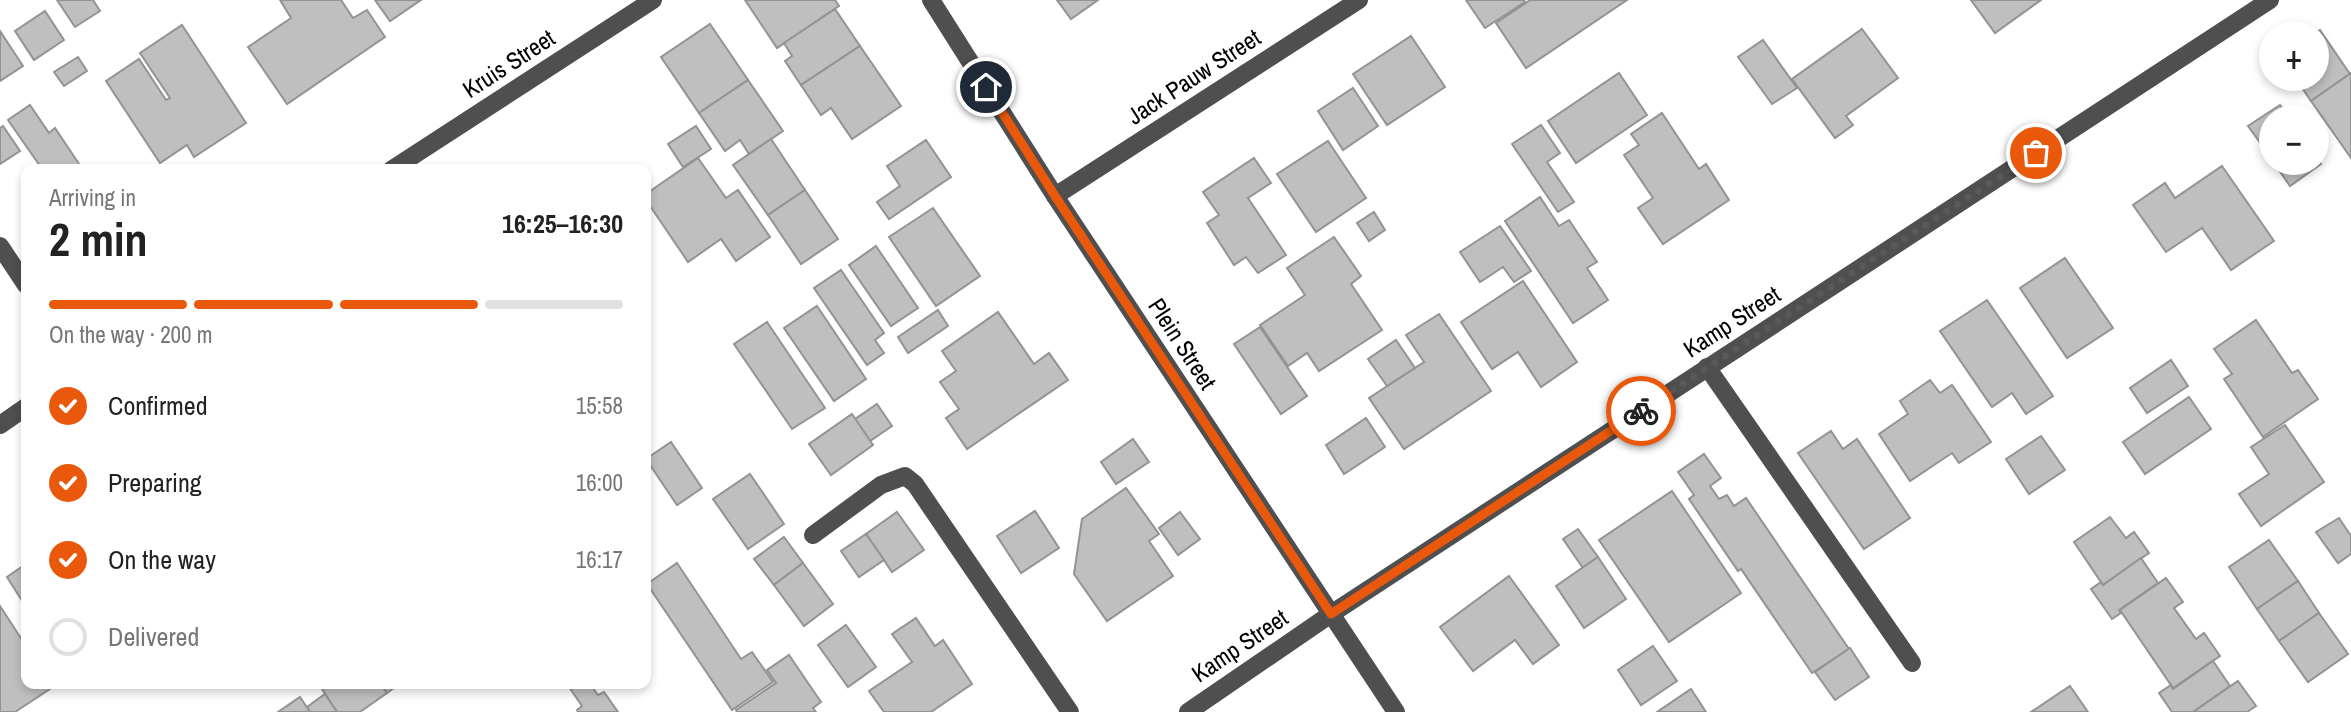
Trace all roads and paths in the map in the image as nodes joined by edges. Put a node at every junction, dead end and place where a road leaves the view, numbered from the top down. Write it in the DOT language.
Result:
graph roads {
  1 [pos="653,0"];
  2 [pos="931,0"];
  3 [pos="1359,0"];
  4 [pos="2270,0"];
  5 [pos="400,164"];
  6 [pos="1055,196"];
  7 [pos="0,246"];
  8 [pos="21,278"];
  9 [pos="1707,367"];
  10 [pos="21,410"];
  11 [pos="0,425"];
  12 [pos="813,535"];
  13 [pos="1331,614"];
  14 [pos="1912,663"];
  15 [pos="1070,712"];
  16 [pos="1188,712"];
  17 [pos="1396,712"];
  1 -- 5 [label="street, Kruis Street"];
  2 -- 6 [label="street, Plein Street"];
  3 -- 6 [label="street, Jack Pauw Street"];
  4 -- 9 [label="street, Kamp Street"];
  6 -- 13 [label="street, Plein Street"];
  7 -- 8 [label="street"];
  9 -- 13 [label="street, Kamp Street"];
  9 -- 14 [label="street"];
  10 -- 11 [label="street"];
  12 -- 15 [label="street"];
  13 -- 16 [label="street, Kamp Street"];
  13 -- 17 [label="street, Plein Street"];
}
